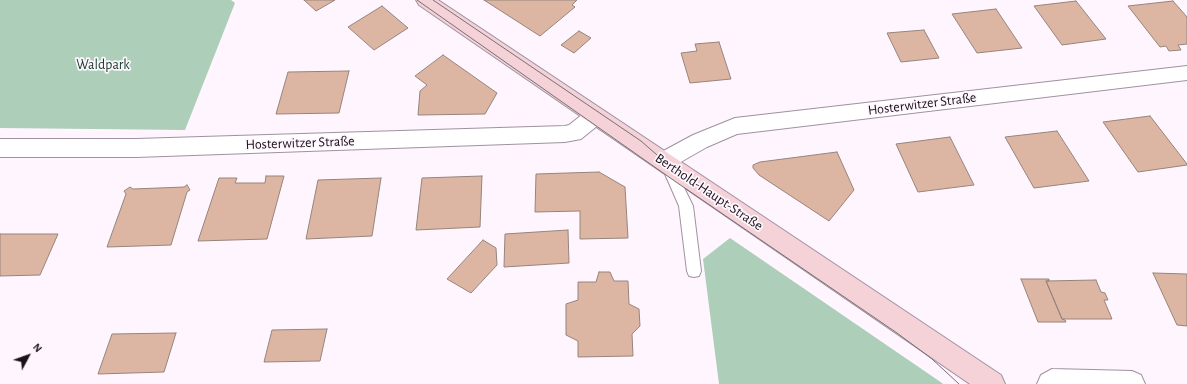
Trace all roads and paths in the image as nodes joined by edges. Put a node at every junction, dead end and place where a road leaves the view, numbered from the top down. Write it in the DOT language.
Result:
graph roads {
  1 [pos="425,0"];
  2 [pos="1187,74"];
  3 [pos="595,116"];
  4 [pos="0,148"];
  5 [pos="664,161"];
  6 [pos="694,271"];
  7 [pos="992,384"];
  8 [pos="1050,384"];
  9 [pos="1132,384"];
  1 -- 3 [label="street, Berthold-Haupt-Straße"];
  2 -- 5 [label="street, Hosterwitzer Straße"];
  3 -- 4 [label="street, Hosterwitzer Straße"];
  3 -- 5 [label="street, Berthold-Haupt-Straße"];
  5 -- 6 [label="lane"];
  5 -- 7 [label="street, Berthold-Haupt-Straße"];
  8 -- 9 [label="street"];
}
